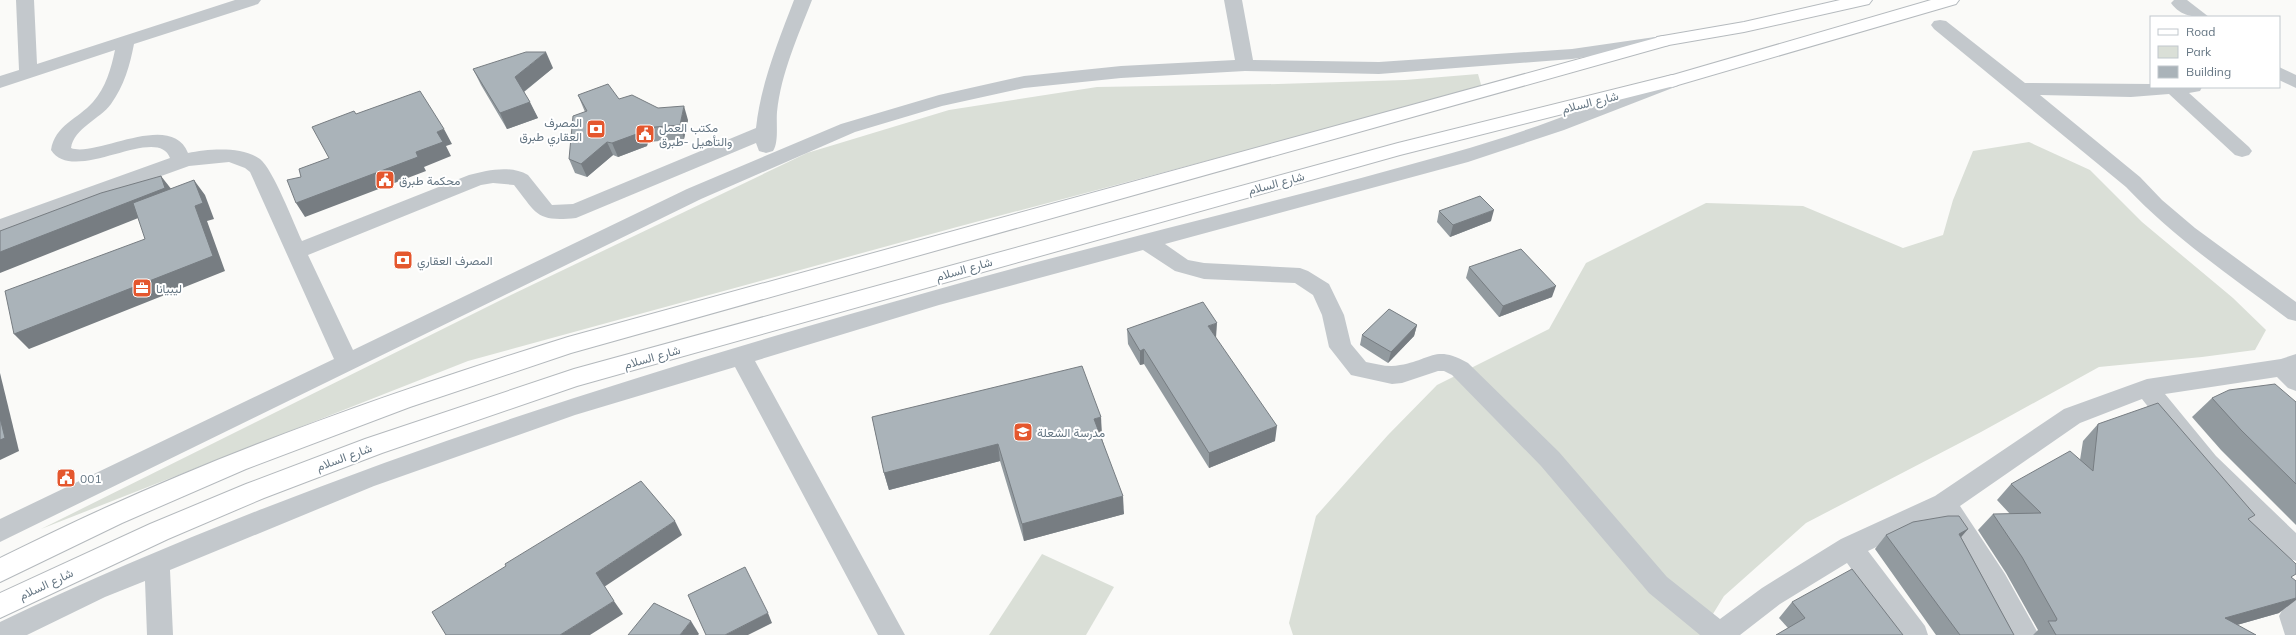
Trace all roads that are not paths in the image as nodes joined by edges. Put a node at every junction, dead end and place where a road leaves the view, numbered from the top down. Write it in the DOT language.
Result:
graph roads {
  1 [pos="25,0"];
  2 [pos="252,0"];
  3 [pos="803,0"];
  4 [pos="1233,0"];
  5 [pos="1950,0"];
  6 [pos="1859,1"];
  7 [pos="2180,3"];
  8 [pos="2199,16"];
  9 [pos="1940,26"];
  10 [pos="1662,41"];
  11 [pos="126,42"];
  12 [pos="1246,65"];
  13 [pos="28,73"];
  14 [pos="2280,73"];
  15 [pos="1672,81"];
  16 [pos="0,82"];
  17 [pos="2296,82"];
  18 [pos="2173,88"];
  19 [pos="2022,89"];
  20 [pos="765,132"];
  21 [pos="2242,151"];
  22 [pos="181,161"];
  23 [pos="766,162"];
  24 [pos="0,227"];
  25 [pos="1147,242"];
  26 [pos="296,252"];
  27 [pos="2296,313"];
  28 [pos="740,355"];
  29 [pos="347,362"];
  30 [pos="2291,371"];
  31 [pos="2147,388"];
  32 [pos="1944,503"];
  33 [pos="0,531"];
  34 [pos="1850,547"];
  35 [pos="2296,550"];
  36 [pos="157,564"];
  37 [pos="0,571"];
  38 [pos="0,606"];
  39 [pos="2296,609"];
  40 [pos="2296,629"];
  41 [pos="0,635"];
  42 [pos="160,635"];
  43 [pos="892,635"];
  44 [pos="1719,635"];
  45 [pos="1915,635"];
  46 [pos="2026,635"];
  1 -- 13 [label="street"];
  2 -- 11 [label="street"];
  3 -- 20 [label="street"];
  4 -- 12 [label="street"];
  5 -- 15 [label="main road, شارع السلام"];
  6 -- 10 [label="main road"];
  7 -- 8 [label="street"];
  9 -- 19 [label="street"];
  10 -- 12 [label="street"];
  10 -- 37 [label="main road"];
  11 -- 13 [label="street"];
  11 -- 22 [label="street"];
  12 -- 23 [label="street"];
  13 -- 16 [label="street"];
  14 -- 17 [label="street"];
  15 -- 25 [label="street"];
  15 -- 38 [label="main road, شارع السلام"];
  18 -- 19 [label="street"];
  18 -- 21 [label="street"];
  19 -- 27 [label="street"];
  20 -- 23 [label="street"];
  20 -- 26 [label="street"];
  22 -- 24 [label="street"];
  22 -- 26 [label="street"];
  23 -- 29 [label="street"];
  25 -- 28 [label="street"];
  25 -- 44 [label="street"];
  26 -- 29 [label="street"];
  28 -- 36 [label="street"];
  28 -- 43 [label="street"];
  29 -- 33 [label="street"];
  30 -- 31 [label="street"];
  31 -- 32 [label="street"];
  31 -- 35 [label="street"];
  32 -- 34 [label="street"];
  32 -- 46 [label="street"];
  34 -- 44 [label="street"];
  34 -- 45 [label="street"];
  36 -- 41 [label="street"];
  36 -- 42 [label="street"];
  39 -- 40 [label="street"];
}
